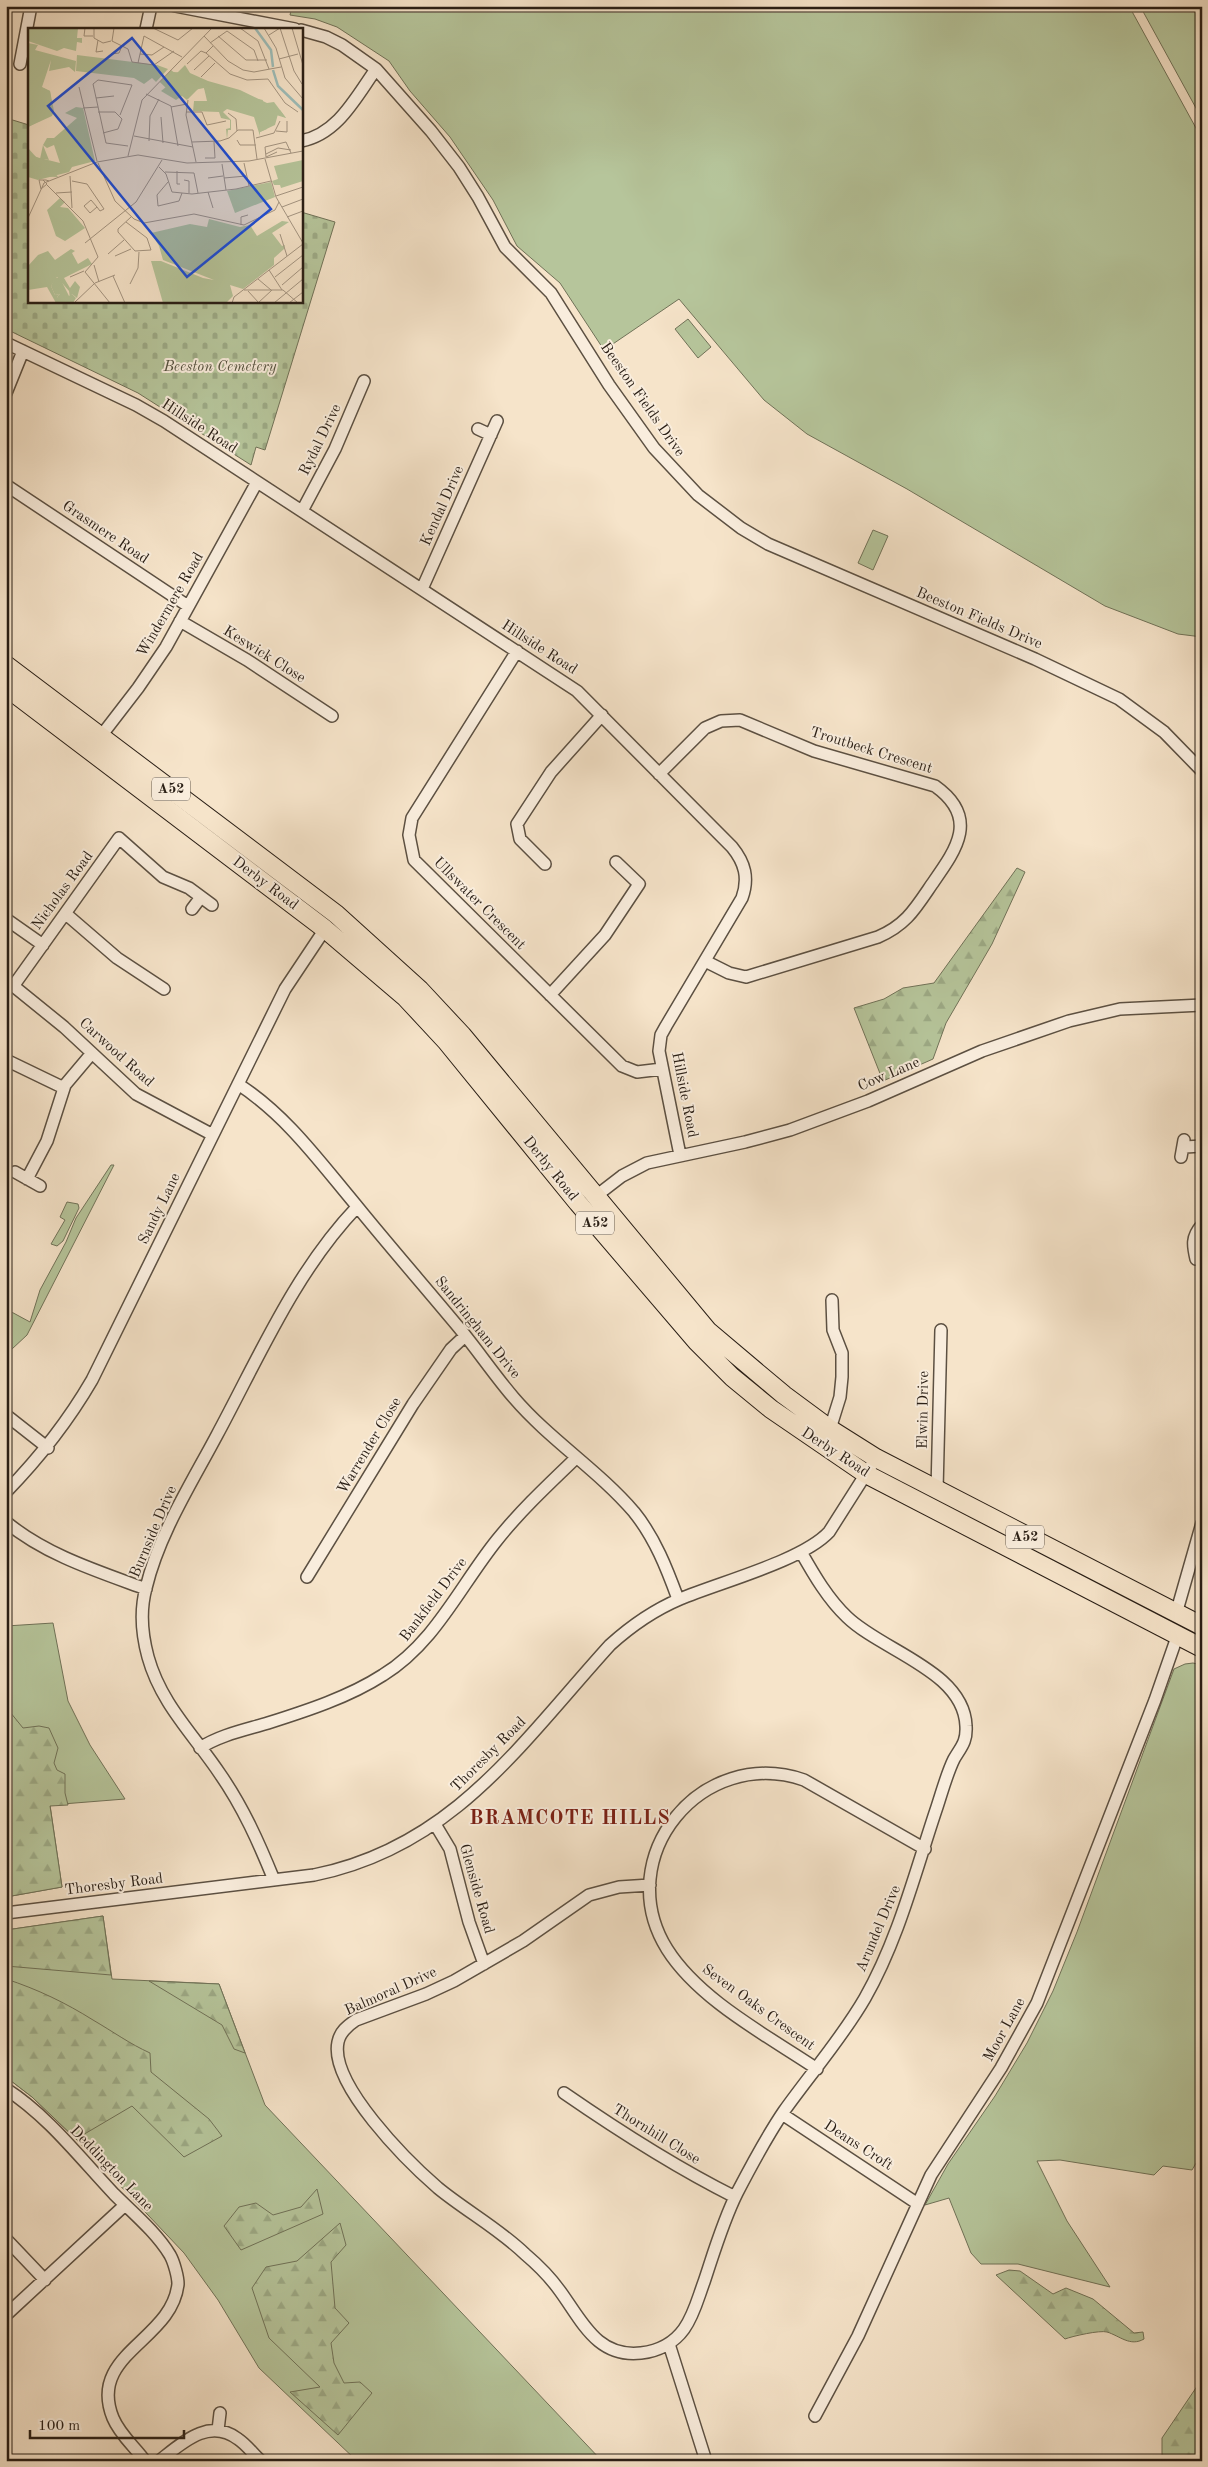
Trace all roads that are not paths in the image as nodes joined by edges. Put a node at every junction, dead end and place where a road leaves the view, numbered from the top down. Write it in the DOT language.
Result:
graph roads {
  1 [pos="31,6"];
  2 [pos="151,6"];
  3 [pos="175,6"];
  4 [pos="146,28"];
  5 [pos="290,28"];
  6 [pos="302,30"];
  7 [pos="20,64"];
  8 [pos="376,69"];
  9 [pos="302,141"];
  10 [pos="6,343"];
  11 [pos="23,351"];
  12 [pos="364,381"];
  13 [pos="6,393"];
  14 [pos="497,421"];
  15 [pos="478,429"];
  16 [pos="491,434"];
  17 [pos="257,482"];
  18 [pos="6,485"];
  19 [pos="302,511"];
  20 [pos="422,589"];
  21 [pos="188,606"];
  22 [pos="180,621"];
  23 [pos="517,651"];
  24 [pos="6,665"];
  25 [pos="6,686"];
  26 [pos="332,716"];
  27 [pos="602,716"];
  28 [pos="101,736"];
  29 [pos="1202,771"];
  30 [pos="659,774"];
  31 [pos="123,827"];
  32 [pos="119,838"];
  33 [pos="616,862"];
  34 [pos="545,864"];
  35 [pos="201,897"];
  36 [pos="212,905"];
  37 [pos="192,909"];
  38 [pos="66,914"];
  39 [pos="6,919"];
  40 [pos="325,929"];
  41 [pos="43,945"];
  42 [pos="705,961"];
  43 [pos="148,979"];
  44 [pos="10,982"];
  45 [pos="141,989"];
  46 [pos="164,989"];
  47 [pos="550,995"];
  48 [pos="1202,1005"];
  49 [pos="92,1053"];
  50 [pos="6,1060"];
  51 [pos="662,1069"];
  52 [pos="238,1084"];
  53 [pos="64,1088"];
  54 [pos="213,1135"];
  55 [pos="1202,1146"];
  56 [pos="1183,1148"];
  57 [pos="680,1155"];
  58 [pos="15,1172"];
  59 [pos="28,1179"];
  60 [pos="40,1186"];
  61 [pos="596,1196"];
  62 [pos="357,1207"];
  63 [pos="1202,1226"];
  64 [pos="1196,1260"];
  65 [pos="832,1300"];
  66 [pos="941,1330"];
  67 [pos="465,1336"];
  68 [pos="6,1415"];
  69 [pos="830,1429"];
  70 [pos="48,1448"];
  71 [pos="576,1458"];
  72 [pos="876,1458"];
  73 [pos="866,1474"];
  74 [pos="937,1490"];
  75 [pos="6,1492"];
  76 [pos="6,1522"];
  77 [pos="1202,1523"];
  78 [pos="801,1552"];
  79 [pos="307,1577"];
  80 [pos="146,1589"];
  81 [pos="678,1599"];
  82 [pos="1176,1614"];
  83 [pos="1202,1626"];
  84 [pos="1177,1637"];
  85 [pos="1202,1648"];
  86 [pos="200,1748"];
  87 [pos="435,1824"];
  88 [pos="925,1849"];
  89 [pos="274,1880"];
  90 [pos="650,1885"];
  91 [pos="6,1913"];
  92 [pos="484,1964"];
  93 [pos="817,2069"];
  94 [pos="6,2089"];
  95 [pos="564,2093"];
  96 [pos="782,2114"];
  97 [pos="735,2197"];
  98 [pos="918,2204"];
  99 [pos="126,2205"];
  100 [pos="6,2239"];
  101 [pos="45,2280"];
  102 [pos="6,2315"];
  103 [pos="669,2344"];
  104 [pos="220,2413"];
  105 [pos="815,2416"];
  106 [pos="218,2430"];
  107 [pos="145,2461"];
  108 [pos="159,2461"];
  109 [pos="261,2461"];
  110 [pos="706,2461"];
  1 -- 7 [label="street"];
  2 -- 4 [label="street"];
  3 -- 5 [label="street"];
  6 -- 8 [label="street, Beeston Fields Drive"];
  8 -- 9 [label="street"];
  8 -- 29 [label="street, Beeston Fields Drive"];
  10 -- 11 [label="street, Hillside Road"];
  11 -- 13 [label="street"];
  11 -- 17 [label="street, Hillside Road"];
  12 -- 19 [label="street, Rydal Drive"];
  14 -- 16 [label="street, Kendal Drive"];
  15 -- 16 [label="street"];
  16 -- 20 [label="street, Kendal Drive"];
  17 -- 19 [label="street, Hillside Road"];
  17 -- 21 [label="street, Windermere Road"];
  18 -- 21 [label="street, Grasmere Road"];
  19 -- 20 [label="street, Hillside Road"];
  20 -- 23 [label="street, Hillside Road"];
  21 -- 22 [label="street, Windermere Road"];
  22 -- 26 [label="street, Keswick Close"];
  22 -- 28 [label="street, Windermere Road"];
  23 -- 27 [label="street, Hillside Road"];
  23 -- 47 [label="street, Ullswater Crescent"];
  24 -- 28 [label="highway, Derby Road / A52"];
  25 -- 40 [label="highway, Derby Road / A52"];
  27 -- 30 [label="street, Hillside Road"];
  27 -- 34 [label="street"];
  28 -- 61 [label="highway, Derby Road / A52"];
  30 -- 42 [label="street, Hillside Road"];
  30 -- 42 [label="street, Troutbeck Crescent"];
  31 -- 32 [label="street, Nicholas Road"];
  32 -- 35 [label="street"];
  32 -- 38 [label="street, Nicholas Road"];
  33 -- 47 [label="street"];
  35 -- 36 [label="street"];
  35 -- 37 [label="street"];
  38 -- 41 [label="street, Nicholas Road"];
  38 -- 43 [label="street"];
  39 -- 41 [label="street"];
  40 -- 52 [label="street, Sandy Lane"];
  40 -- 73 [label="highway, Derby Road / A52"];
  41 -- 44 [label="street, Nicholas Road"];
  42 -- 51 [label="street, Hillside Road"];
  43 -- 45 [label="street"];
  43 -- 46 [label="street"];
  44 -- 49 [label="street, Carwood Road"];
  47 -- 51 [label="street, Ullswater Crescent"];
  48 -- 57 [label="street, Cow Lane"];
  49 -- 53 [label="street"];
  49 -- 54 [label="street, Carwood Road"];
  50 -- 53 [label="street"];
  51 -- 57 [label="street, Hillside Road"];
  52 -- 54 [label="street, Sandy Lane"];
  52 -- 62 [label="street, Sandringham Drive"];
  53 -- 59 [label="street"];
  54 -- 70 [label="street, Sandy Lane"];
  55 -- 56 [label="street"];
  57 -- 61 [label="street, Cow Lane"];
  58 -- 59 [label="street"];
  59 -- 60 [label="street"];
  61 -- 69 [label="highway, Derby Road / A52"];
  62 -- 67 [label="street, Sandringham Drive"];
  62 -- 80 [label="street, Burnside Drive"];
  63 -- 64 [label="street"];
  65 -- 69 [label="street"];
  66 -- 74 [label="street, Elwin Drive"];
  67 -- 71 [label="street, Sandringham Drive"];
  67 -- 79 [label="street, Warrender Close"];
  68 -- 70 [label="street"];
  69 -- 72 [label="highway, Derby Road / A52"];
  70 -- 75 [label="street, Sandy Lane"];
  71 -- 81 [label="street, Sandringham Drive"];
  71 -- 86 [label="street, Bankfield Drive"];
  72 -- 73 [label="street, Thoresby Road"];
  72 -- 74 [label="highway, Derby Road / A52"];
  73 -- 78 [label="street, Thoresby Road"];
  73 -- 84 [label="highway, Derby Road / A52"];
  74 -- 82 [label="highway, Derby Road / A52"];
  76 -- 80 [label="street"];
  77 -- 82 [label="street"];
  78 -- 81 [label="street, Thoresby Road"];
  78 -- 88 [label="street, Arundel Drive"];
  80 -- 86 [label="street, Burnside Drive"];
  81 -- 87 [label="street, Thoresby Road"];
  82 -- 83 [label="highway, Derby Road / A52"];
  84 -- 85 [label="highway, Derby Road / A52"];
  84 -- 98 [label="street, Moor Lane"];
  86 -- 89 [label="street, Burnside Drive"];
  87 -- 89 [label="street, Thoresby Road"];
  87 -- 92 [label="street, Glenside Road"];
  88 -- 90 [label="street, Seven Oaks Crescent"];
  88 -- 93 [label="street, Arundel Drive"];
  89 -- 91 [label="street, Thoresby Road"];
  90 -- 92 [label="street, Balmoral Drive"];
  90 -- 93 [label="street, Seven Oaks Crescent"];
  92 -- 103 [label="street, Balmoral Drive"];
  93 -- 96 [label="street, Arundel Drive"];
  94 -- 99 [label="street, Deddington Lane"];
  95 -- 97 [label="street, Thornhill Close"];
  96 -- 97 [label="street, Arundel Drive"];
  96 -- 98 [label="street, Deans Croft"];
  97 -- 103 [label="street, Arundel Drive"];
  98 -- 105 [label="street, Moor Lane"];
  99 -- 101 [label="street"];
  99 -- 107 [label="street, Deddington Lane"];
  100 -- 101 [label="street"];
  101 -- 102 [label="street"];
  103 -- 110 [label="street"];
  104 -- 106 [label="street"];
  106 -- 108 [label="street"];
  106 -- 109 [label="street"];
}
